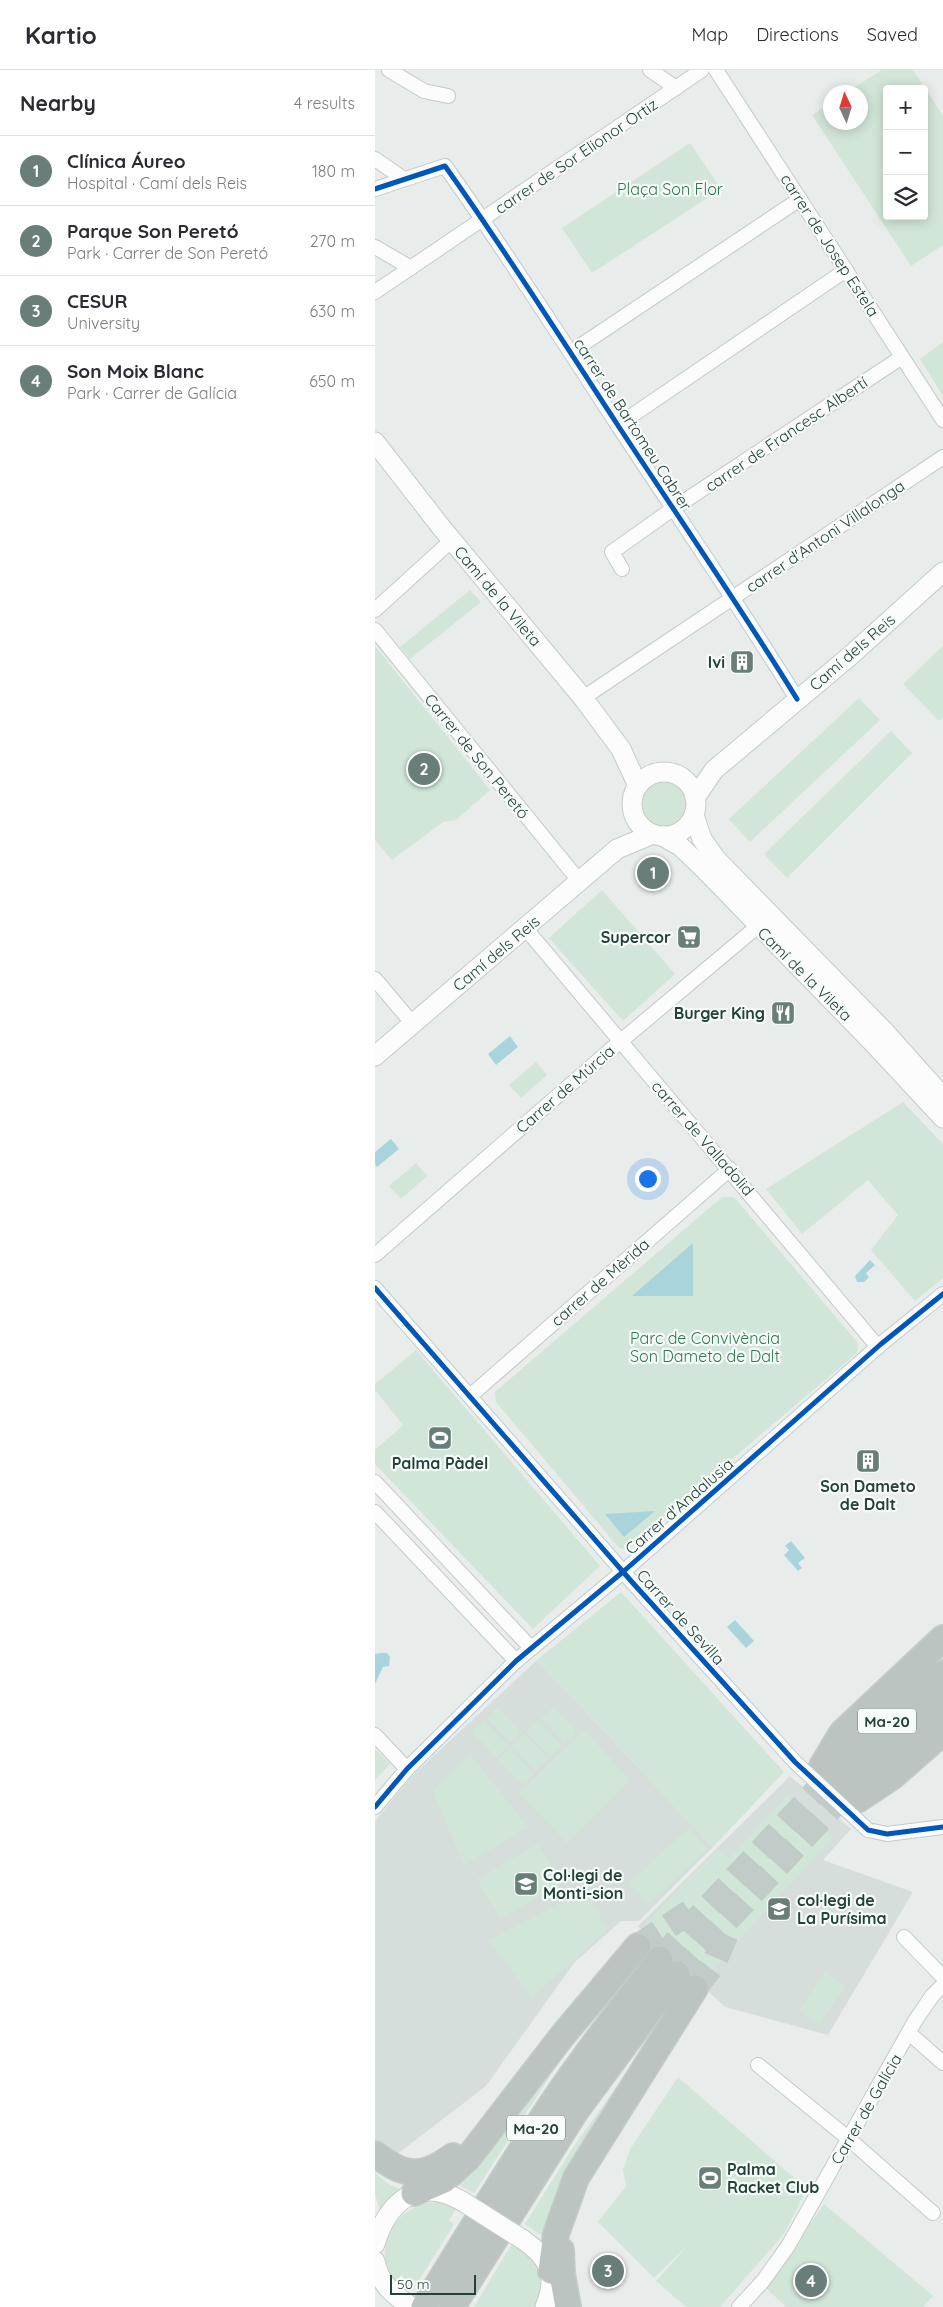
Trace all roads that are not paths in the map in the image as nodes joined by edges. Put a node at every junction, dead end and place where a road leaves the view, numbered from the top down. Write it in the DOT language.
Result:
graph roads {
  1 [pos="389,70"];
  2 [pos="650,70"];
  3 [pos="702,70"];
  4 [pos="716,70"];
  5 [pos="676,88"];
  6 [pos="447,96"];
  7 [pos="375,159"];
  8 [pos="404,179"];
  9 [pos="375,189"];
  10 [pos="800,199"];
  11 [pos="483,219"];
  12 [pos="375,247"];
  13 [pos="411,268"];
  14 [pos="846,270"];
  15 [pos="375,292"];
  16 [pos="571,352"];
  17 [pos="902,357"];
  18 [pos="943,420"];
  19 [pos="618,424"];
  20 [pos="375,442"];
  21 [pos="943,457"];
  22 [pos="674,508"];
  23 [pos="451,540"];
  24 [pos="623,569"];
  25 [pos="943,572"];
  26 [pos="734,597"];
  27 [pos="375,610"];
  28 [pos="375,630"];
  29 [pos="583,698"];
  30 [pos="797,698"];
  31 [pos="621,749"];
  32 [pos="714,770"];
  33 [pos="671,774"];
  34 [pos="638,786"];
  35 [pos="633,804"];
  36 [pos="695,806"];
  37 [pos="657,835"];
  38 [pos="617,849"];
  39 [pos="580,882"];
  40 [pos="758,926"];
  41 [pos="526,929"];
  42 [pos="375,979"];
  43 [pos="412,1023"];
  44 [pos="620,1041"];
  45 [pos="375,1056"];
  46 [pos="943,1097"];
  47 [pos="943,1118"];
  48 [pos="730,1169"];
  49 [pos="375,1255"];
  50 [pos="375,1288"];
  51 [pos="943,1294"];
  52 [pos="878,1347"];
  53 [pos="470,1396"];
  54 [pos="375,1482"];
  55 [pos="375,1512"];
  56 [pos="624,1571"];
  57 [pos="943,1638"];
  58 [pos="531,1648"];
  59 [pos="516,1661"];
  60 [pos="943,1673"];
  61 [pos="943,1703"];
  62 [pos="943,1732"];
  63 [pos="375,1735"];
  64 [pos="407,1769"];
  65 [pos="840,1782"];
  66 [pos="375,1807"];
  67 [pos="943,1827"];
  68 [pos="904,1937"];
  69 [pos="638,1946"];
  70 [pos="677,1974"];
  71 [pos="943,1976"];
  72 [pos="943,1985"];
  73 [pos="909,2033"];
  74 [pos="943,2063"];
  75 [pos="758,2065"];
  76 [pos="536,2069"];
  77 [pos="849,2139"];
  78 [pos="597,2141"];
  79 [pos="375,2154"];
  80 [pos="375,2166"];
  81 [pos="423,2191"];
  82 [pos="933,2214"];
  83 [pos="375,2221"];
  84 [pos="375,2243"];
  85 [pos="375,2261"];
  86 [pos="551,2274"];
  87 [pos="412,2305"];
  88 [pos="452,2307"];
  89 [pos="545,2307"];
  90 [pos="560,2307"];
  91 [pos="569,2307"];
  92 [pos="739,2307"];
  1 -- 6 [label="street"];
  2 -- 5 [label="street"];
  3 -- 5 [label="street, carrer de Sor Elionor Ortiz"];
  4 -- 10 [label="street, carrer de Josep Estela"];
  5 -- 11 [label="street, carrer de Sor Elionor Ortiz"];
  7 -- 8 [label="street"];
  8 -- 9 [label="street"];
  8 -- 11 [label="street, carrer de Bartomeu Cabrer"];
  10 -- 14 [label="street, carrer de Josep Estela"];
  10 -- 16 [label="street"];
  11 -- 13 [label="street, carrer de Sor Elionor Ortiz"];
  11 -- 16 [label="street, carrer de Bartomeu Cabrer"];
  12 -- 13 [label="street"];
  13 -- 15 [label="street, carrer de Sor Elionor Ortiz"];
  14 -- 17 [label="street, carrer de Josep Estela"];
  14 -- 19 [label="street"];
  16 -- 19 [label="street, carrer de Bartomeu Cabrer"];
  17 -- 18 [label="street, carrer de Josep Estela"];
  17 -- 22 [label="street, carrer de Francesc Albertí"];
  19 -- 22 [label="street, carrer de Bartomeu Cabrer"];
  20 -- 23 [label="street, Camí de la Vileta"];
  21 -- 26 [label="street, carrer d'Antoni Villalonga"];
  22 -- 24 [label="street, carrer de Francesc Albertí"];
  22 -- 26 [label="street, carrer de Bartomeu Cabrer"];
  23 -- 27 [label="street"];
  23 -- 29 [label="street, Camí de la Vileta"];
  25 -- 30 [label="street, Camí dels Reis"];
  26 -- 29 [label="street, carrer d'Antoni Villalonga"];
  26 -- 30 [label="street, carrer de Bartomeu Cabrer"];
  28 -- 39 [label="street, Carrer de Son Peretó"];
  29 -- 31 [label="street, Camí de la Vileta"];
  30 -- 32 [label="street, Camí dels Reis"];
  31 -- 33 [label="street, Camí de la Vileta"];
  31 -- 34 [label="street, Camí de la Vileta"];
  32 -- 33 [label="street"];
  32 -- 36 [label="street, Camí dels Reis"];
  33 -- 34 [label="street"];
  33 -- 36 [label="street"];
  34 -- 35 [label="street"];
  35 -- 37 [label="street"];
  35 -- 38 [label="street, Camí dels Reis"];
  36 -- 37 [label="street"];
  36 -- 46 [label="street, Camí de la Vileta"];
  37 -- 38 [label="street, Camí dels Reis"];
  37 -- 40 [label="street, Camí de la Vileta"];
  38 -- 39 [label="street, Camí dels Reis"];
  39 -- 41 [label="street, Camí dels Reis"];
  40 -- 44 [label="street, Carrer de Múrcia"];
  40 -- 47 [label="street, Camí de la Vileta"];
  41 -- 43 [label="street, Camí dels Reis"];
  41 -- 44 [label="street, carrer de Valladolid"];
  42 -- 43 [label="street"];
  43 -- 45 [label="street, Camí dels Reis"];
  44 -- 48 [label="street, carrer de Valladolid"];
  44 -- 49 [label="street, Carrer de Múrcia"];
  48 -- 52 [label="street, carrer de Valladolid"];
  48 -- 53 [label="street, carrer de Mèrida"];
  50 -- 53 [label="street, Carrer de Sevilla"];
  51 -- 52 [label="street, Carrer d'Andalusia"];
  52 -- 56 [label="street, Carrer d'Andalusia"];
  53 -- 56 [label="street, Carrer de Sevilla"];
  54 -- 58 [label="street"];
  55 -- 59 [label="street"];
  56 -- 58 [label="street, Carrer d'Andalusia"];
  56 -- 67 [label="street, Carrer de Sevilla, bridge"];
  57 -- 65 [label="highway"];
  58 -- 59 [label="street, Carrer d'Andalusia"];
  59 -- 64 [label="street, Carrer d'Andalusia"];
  60 -- 65 [label="highway, Ma-20"];
  61 -- 65 [label="highway, Ma-20"];
  62 -- 65 [label="highway"];
  63 -- 64 [label="street"];
  64 -- 66 [label="street, Carrer d'Andalusia"];
  68 -- 71 [label="street"];
  69 -- 76 [label="highway"];
  70 -- 78 [label="highway"];
  70 -- 87 [label="highway, Ma-20"];
  70 -- 88 [label="highway, Ma-20"];
  72 -- 73 [label="street, Carrer de Galícia"];
  73 -- 74 [label="street"];
  73 -- 77 [label="street, Carrer de Galícia"];
  75 -- 77 [label="street"];
  76 -- 79 [label="highway"];
  76 -- 81 [label="highway"];
  77 -- 82 [label="street"];
  77 -- 92 [label="street, Carrer de Galícia"];
  78 -- 86 [label="highway"];
  78 -- 91 [label="highway"];
  80 -- 81 [label="street"];
  81 -- 84 [label="street"];
  81 -- 86 [label="street, bridge"];
  83 -- 84 [label="street"];
  85 -- 87 [label="street"];
  86 -- 89 [label="street"];
  86 -- 90 [label="street"];
}
